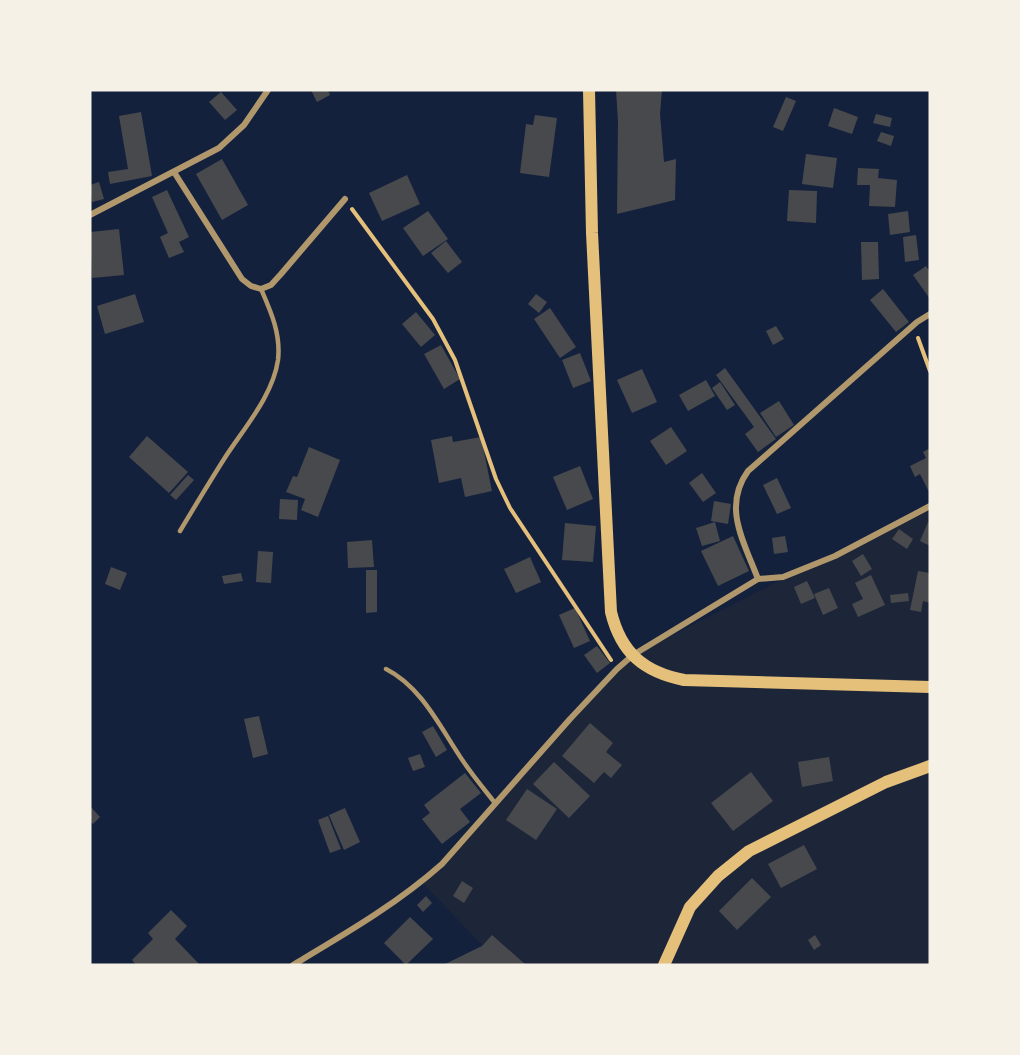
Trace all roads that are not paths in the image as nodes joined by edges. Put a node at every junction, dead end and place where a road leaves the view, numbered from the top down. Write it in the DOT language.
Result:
graph roads {
  1 [pos="268,90"];
  2 [pos="589,90"];
  3 [pos="174,172"];
  4 [pos="345,199"];
  5 [pos="90,215"];
  6 [pos="261,289"];
  7 [pos="930,314"];
  8 [pos="930,506"];
  9 [pos="180,531"];
  10 [pos="758,579"];
  11 [pos="633,655"];
  12 [pos="386,669"];
  13 [pos="930,687"];
  14 [pos="930,766"];
  15 [pos="495,803"];
  16 [pos="293,965"];
  17 [pos="664,965"];
  1 -- 3 [label="street"];
  2 -- 11 [label="main road"];
  3 -- 5 [label="street"];
  3 -- 6 [label="street"];
  4 -- 6 [label="street"];
  6 -- 9 [label="lane"];
  7 -- 10 [label="street"];
  8 -- 10 [label="street"];
  10 -- 11 [label="street"];
  11 -- 13 [label="main road"];
  11 -- 15 [label="street"];
  12 -- 15 [label="lane"];
  14 -- 17 [label="main road"];
  15 -- 16 [label="street"];
}
